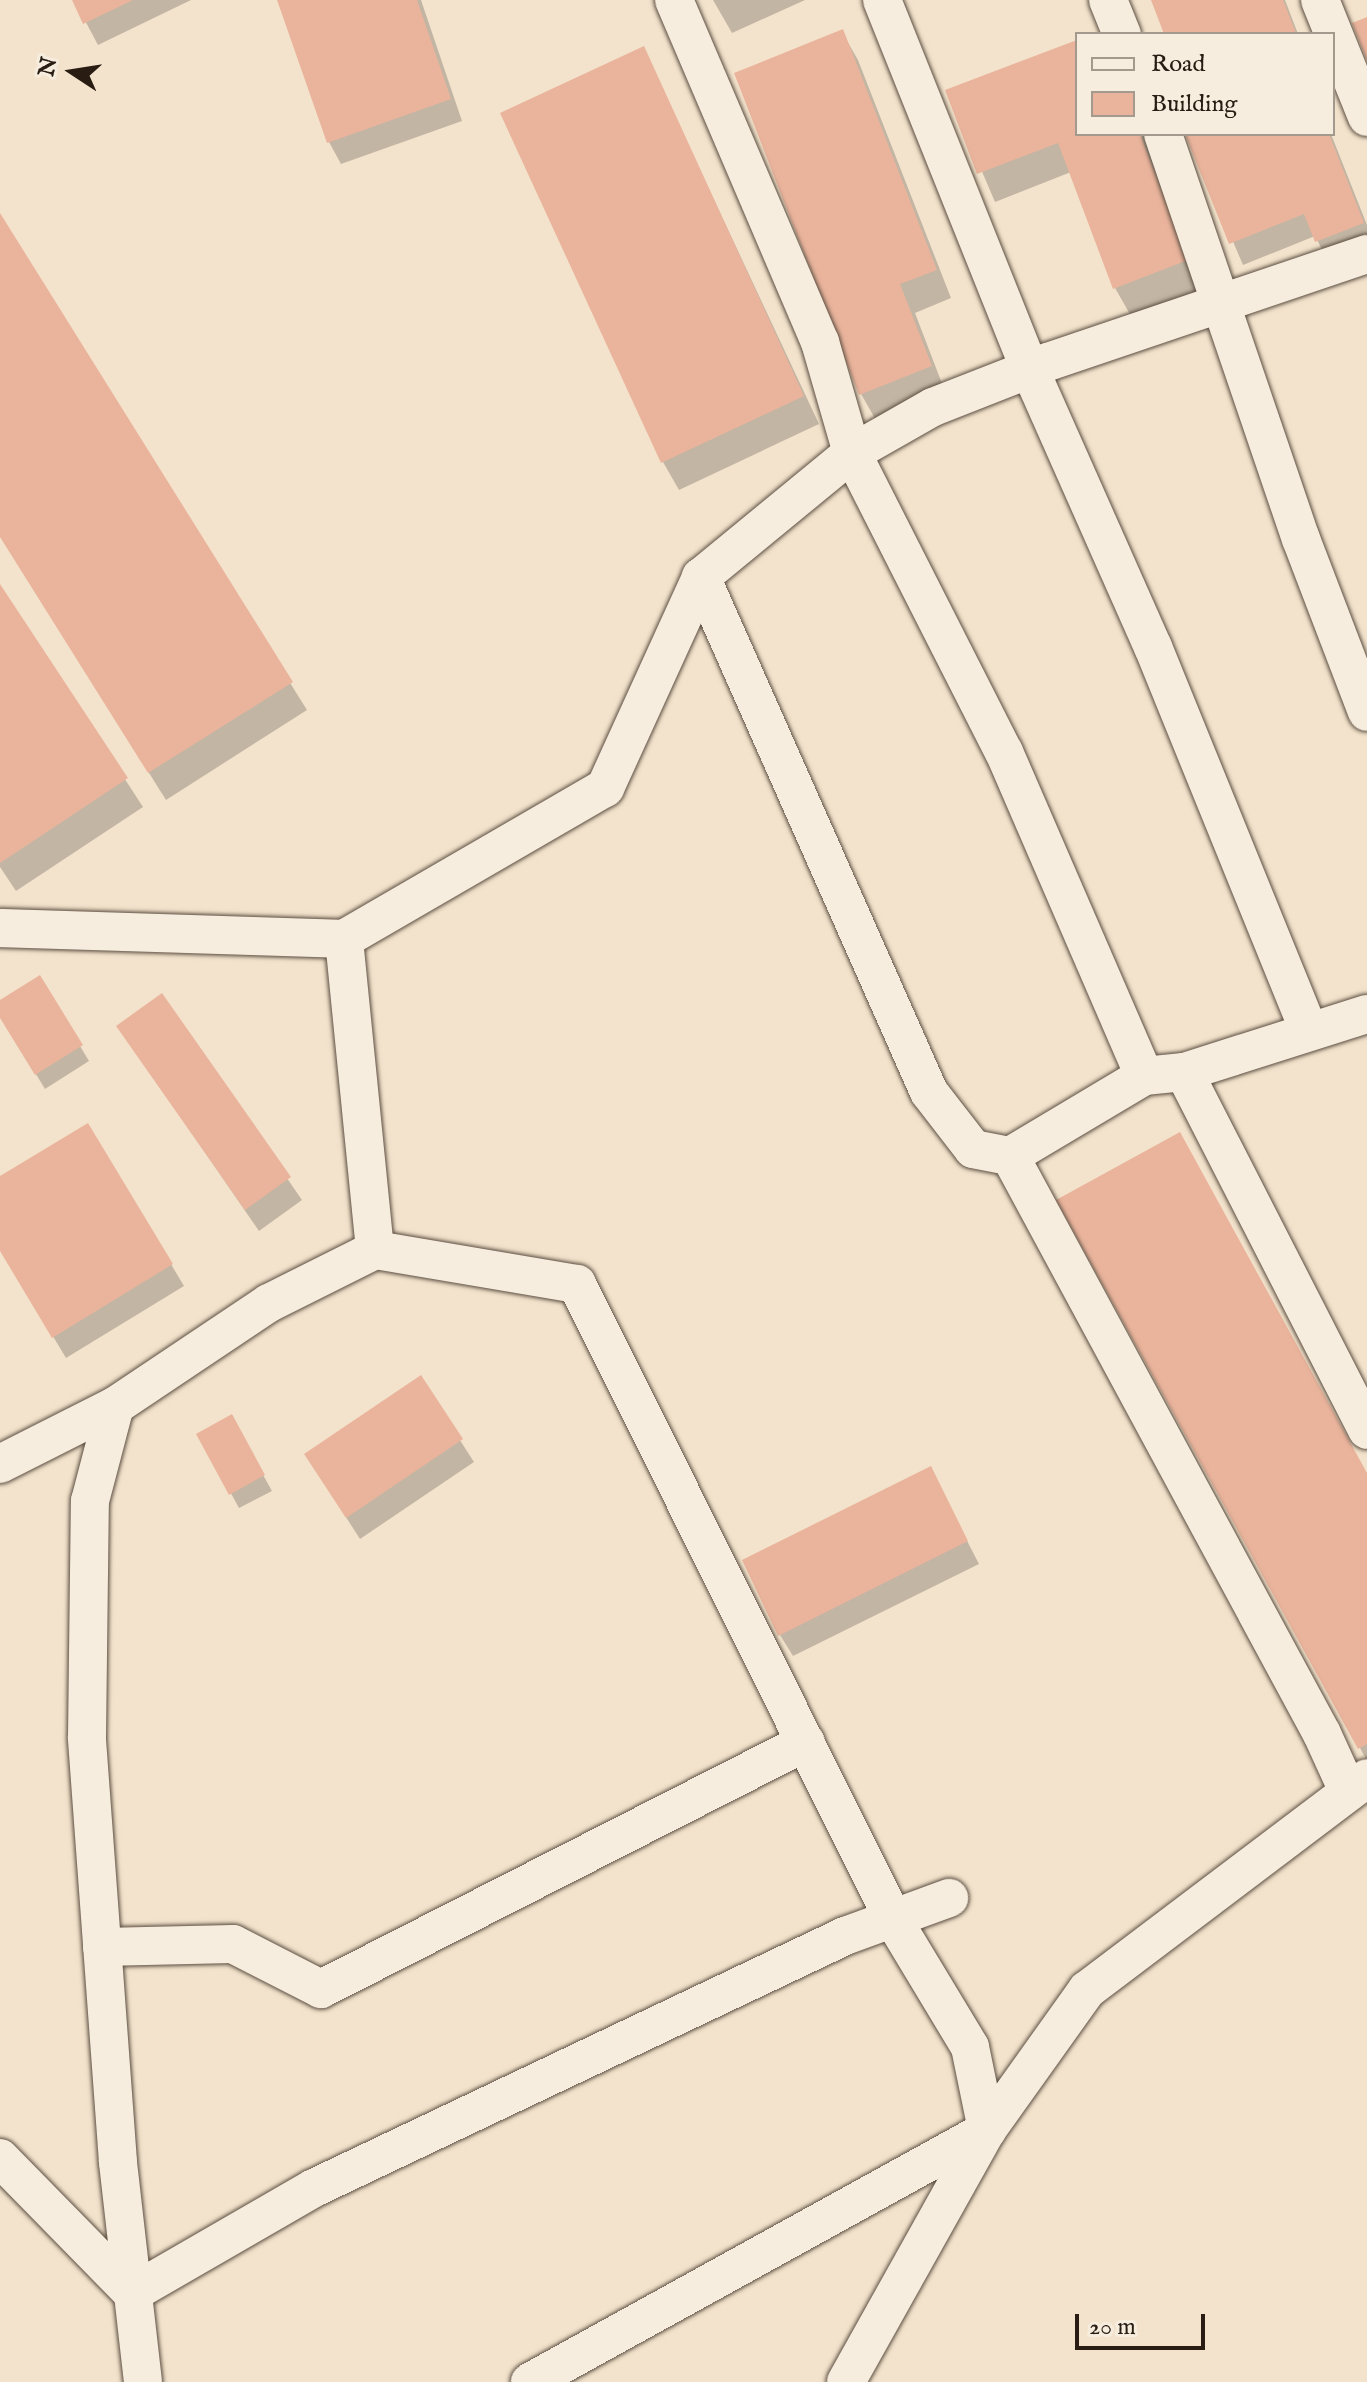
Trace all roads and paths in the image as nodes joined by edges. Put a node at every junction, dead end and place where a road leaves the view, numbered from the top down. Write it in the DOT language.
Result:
graph roads {
  1 [pos="674,0"];
  2 [pos="882,0"];
  3 [pos="1108,0"];
  4 [pos="1320,0"];
  5 [pos="1121,32"];
  6 [pos="1333,32"];
  7 [pos="1335,37"];
  8 [pos="1367,117"];
  9 [pos="1164,136"];
  10 [pos="1367,254"];
  11 [pos="1223,304"];
  12 [pos="1031,372"];
  13 [pos="852,453"];
  14 [pos="701,577"];
  15 [pos="1367,712"];
  16 [pos="0,928"];
  17 [pos="344,939"];
  18 [pos="1367,1014"];
  19 [pos="1309,1031"];
  20 [pos="1184,1072"];
  21 [pos="1144,1076"];
  22 [pos="1010,1156"];
  23 [pos="375,1250"];
  24 [pos="115,1406"];
  25 [pos="1367,1430"];
  26 [pos="0,1464"];
  27 [pos="806,1742"];
  28 [pos="1357,1784"];
  29 [pos="949,1898"];
  30 [pos="894,1921"];
  31 [pos="102,1947"];
  32 [pos="987,2130"];
  33 [pos="0,2158"];
  34 [pos="132,2293"];
  35 [pos="143,2382"];
  36 [pos="530,2382"];
  37 [pos="846,2382"];
  1 -- 13 [label="street"];
  2 -- 12 [label="street"];
  3 -- 5 [label="street"];
  4 -- 6 [label="street"];
  7 -- 8 [label="street"];
  9 -- 11 [label="street"];
  10 -- 11 [label="street"];
  11 -- 12 [label="street"];
  11 -- 15 [label="street"];
  12 -- 13 [label="street"];
  12 -- 19 [label="street"];
  13 -- 14 [label="street"];
  13 -- 21 [label="street"];
  14 -- 17 [label="street"];
  14 -- 22 [label="street"];
  16 -- 17 [label="street"];
  17 -- 23 [label="street"];
  18 -- 19 [label="street"];
  19 -- 20 [label="street"];
  20 -- 21 [label="street"];
  20 -- 25 [label="street"];
  21 -- 22 [label="street"];
  22 -- 28 [label="street"];
  23 -- 24 [label="street"];
  23 -- 27 [label="street"];
  24 -- 26 [label="street"];
  24 -- 31 [label="street"];
  27 -- 30 [label="street"];
  27 -- 31 [label="street"];
  28 -- 32 [label="street"];
  29 -- 30 [label="street"];
  30 -- 32 [label="street"];
  30 -- 34 [label="street"];
  31 -- 34 [label="street"];
  32 -- 36 [label="street"];
  32 -- 37 [label="street"];
  33 -- 34 [label="street"];
  34 -- 35 [label="street"];
}
